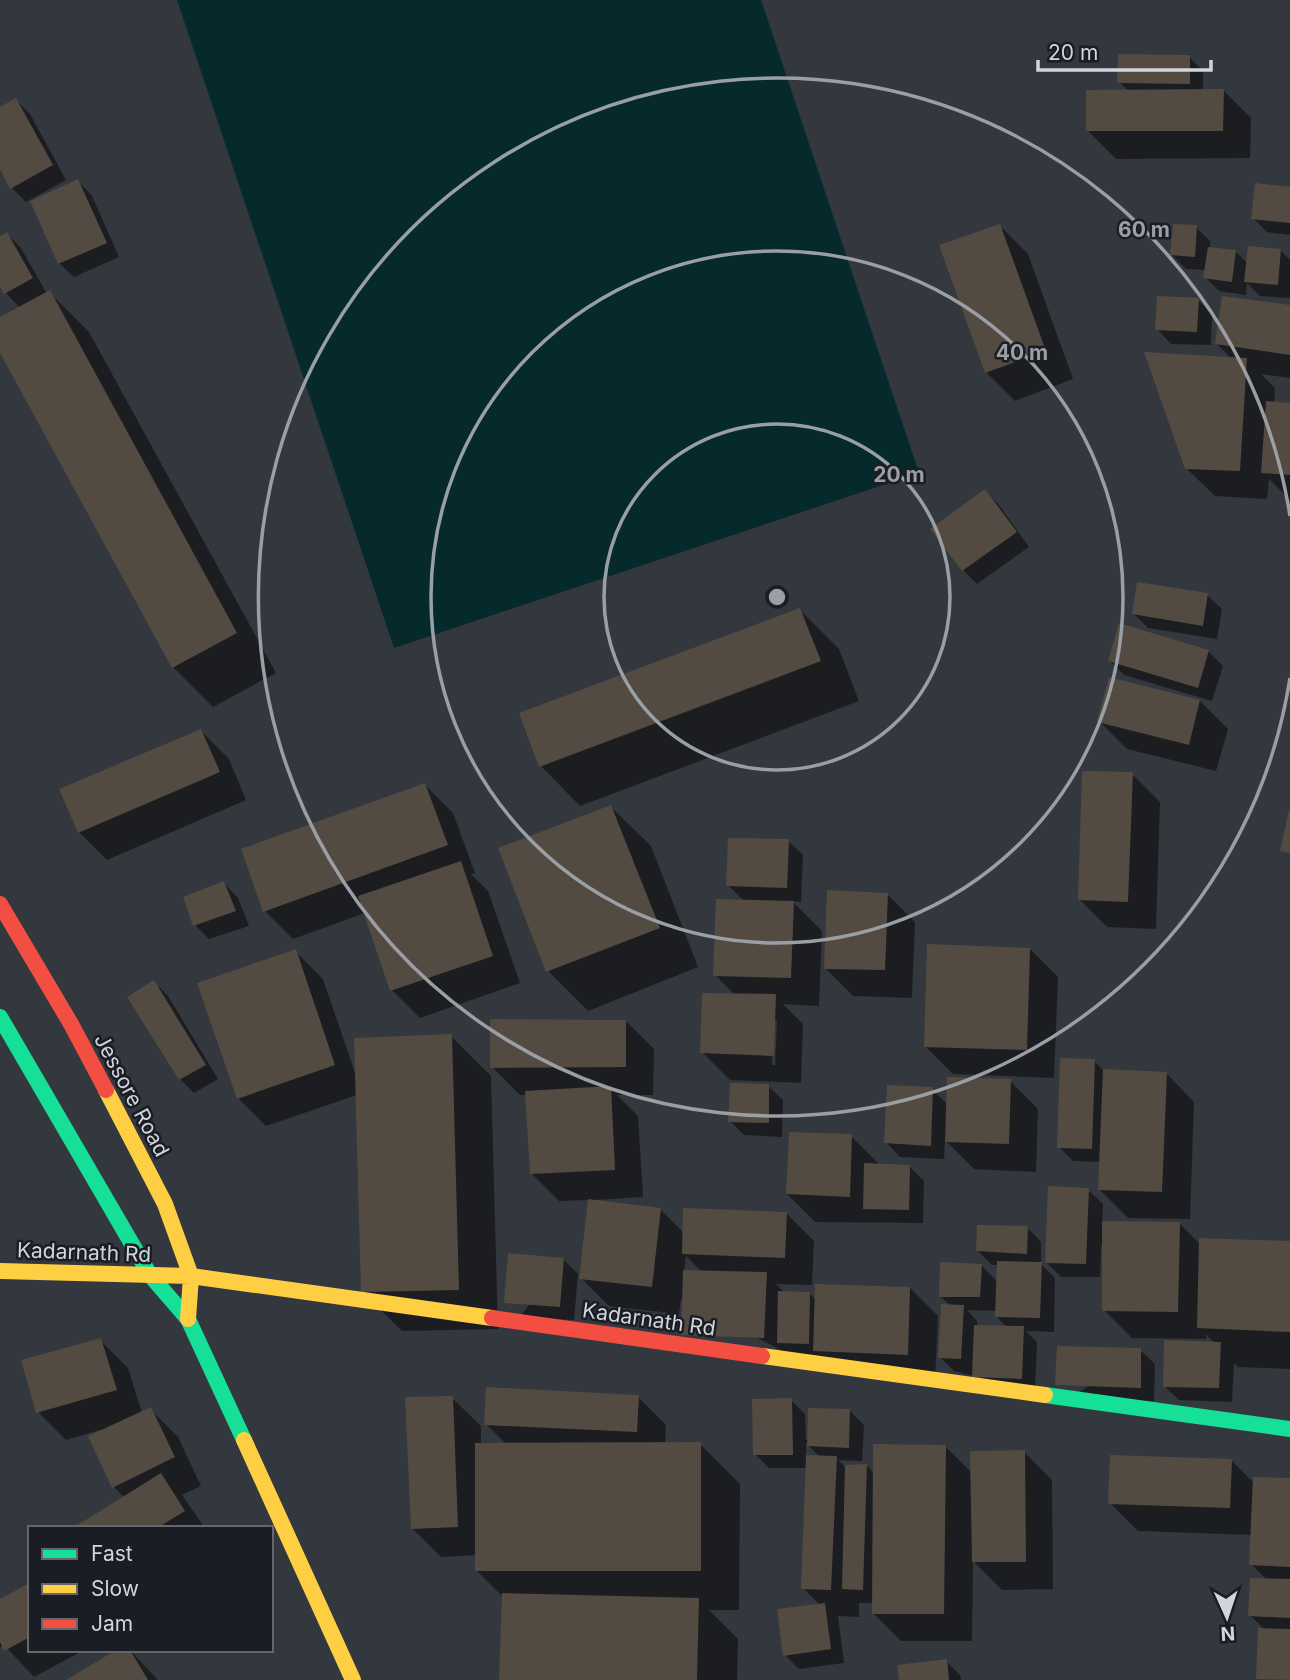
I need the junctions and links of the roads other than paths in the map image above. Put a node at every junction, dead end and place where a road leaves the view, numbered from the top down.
1 (0, 904) edge
2 (0, 1017) edge
3 (0, 1270) edge
4 (150, 1275) junction
5 (191, 1276) junction
6 (188, 1319) junction
7 (1290, 1429) edge
8 (353, 1680) edge

1 - 5 main road, Jessore Road
2 - 4 main road, Jessore Road
3 - 4 main road, Kadarnath Rd
4 - 5 main road, Kadarnath Rd
4 - 6 main road, Jessore Road
5 - 6 main road, Jessore Road
5 - 7 main road, Kadarnath Rd
6 - 8 main road, Jessore Road

